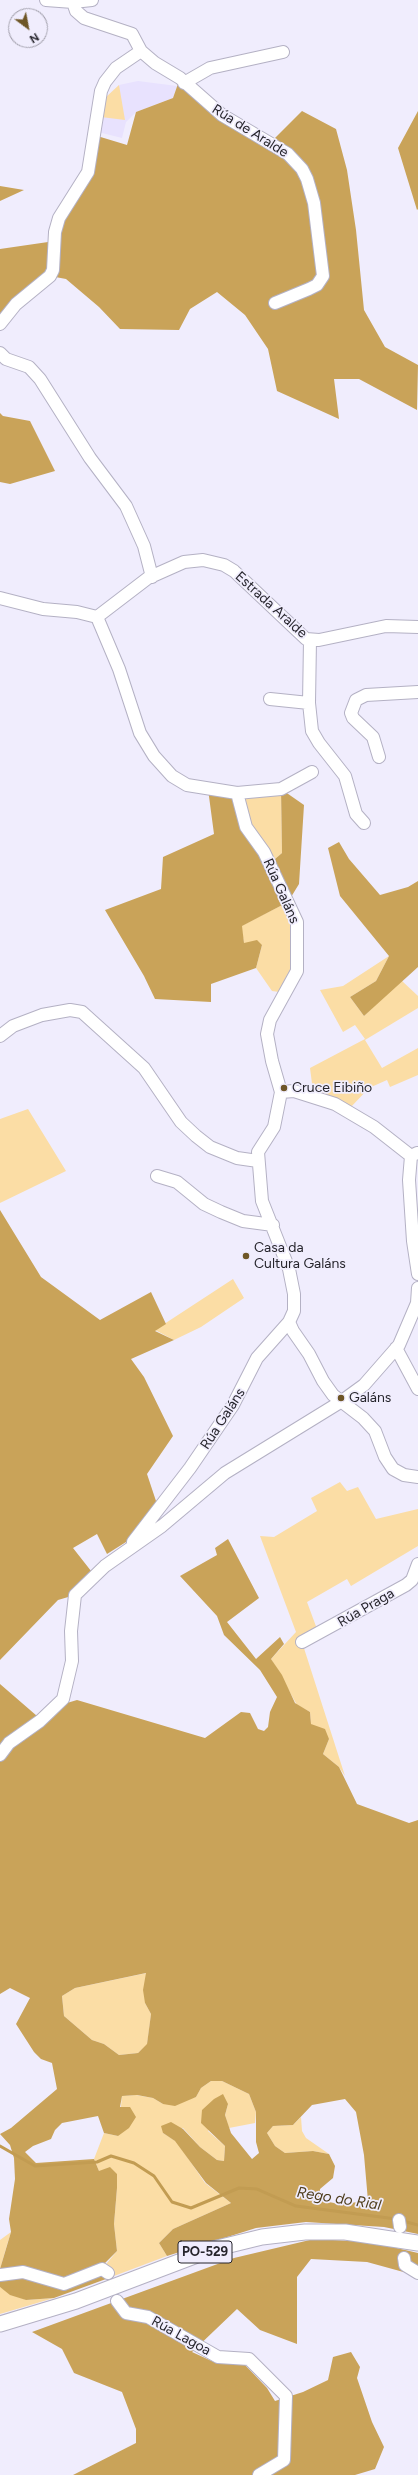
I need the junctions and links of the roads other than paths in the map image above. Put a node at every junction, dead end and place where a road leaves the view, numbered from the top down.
1 (46, 0) edge
2 (92, 0) edge
3 (73, 2) junction
4 (141, 51) junction
5 (283, 52) dead end
6 (184, 83) junction
7 (275, 303) dead end
8 (0, 324) edge
9 (0, 353) edge
10 (152, 577) junction
11 (0, 598) edge
12 (97, 617) junction
13 (418, 627) edge
14 (310, 640) junction
15 (418, 692) edge
16 (270, 698) dead end
17 (309, 703) junction
18 (379, 758) dead end
19 (312, 772) dead end
20 (237, 793) junction
21 (364, 823) dead end
22 (0, 1036) edge
23 (281, 1092) junction
24 (415, 1154) edge
25 (258, 1161) junction
26 (157, 1176) dead end
27 (273, 1225) junction
28 (418, 1274) edge
29 (418, 1288) edge
30 (289, 1322) junction
31 (396, 1348) junction
32 (418, 1389) edge
33 (342, 1401) junction
34 (418, 1477) edge
35 (154, 1515) junction
36 (162, 1526) junction
37 (131, 1549) junction
38 (418, 1564) edge
39 (302, 1642) dead end
40 (0, 1755) edge
41 (418, 2243) edge
42 (404, 2258) dead end
43 (418, 2272) edge
44 (108, 2273) dead end
45 (0, 2275) edge
46 (117, 2302) dead end
47 (0, 2324) edge
48 (259, 2475) edge

1 - 3 street
2 - 3 street
3 - 4 street, Rúa de Aralde
4 - 6 street, Rúa de Aralde
4 - 8 street
5 - 6 street
6 - 7 street, Rúa de Aralde
9 - 10 street
10 - 12 street, Estrada Aralde
10 - 14 street, Estrada Aralde
11 - 12 street
12 - 20 street
13 - 14 street, Estrada Aralde
14 - 17 street
15 - 18 street
16 - 17 street
17 - 21 street
19 - 20 street
20 - 23 street, Rúa Galáns
22 - 25 street
23 - 24 street
23 - 25 street, Rúa Galáns
24 - 28 street
25 - 27 street, Rúa Galáns
26 - 27 street
27 - 30 street, Rúa Galáns
29 - 31 street
30 - 33 street
30 - 35 street, Rúa Galáns
31 - 32 street
31 - 33 street
33 - 34 street
33 - 36 street
35 - 36 street
35 - 37 street, Rúa Galáns
36 - 37 street
37 - 40 street
38 - 39 street, Rúa Praga
41 - 47 main road, PO-529
42 - 43 street
44 - 45 street
46 - 48 street, Rúa Lagoa

